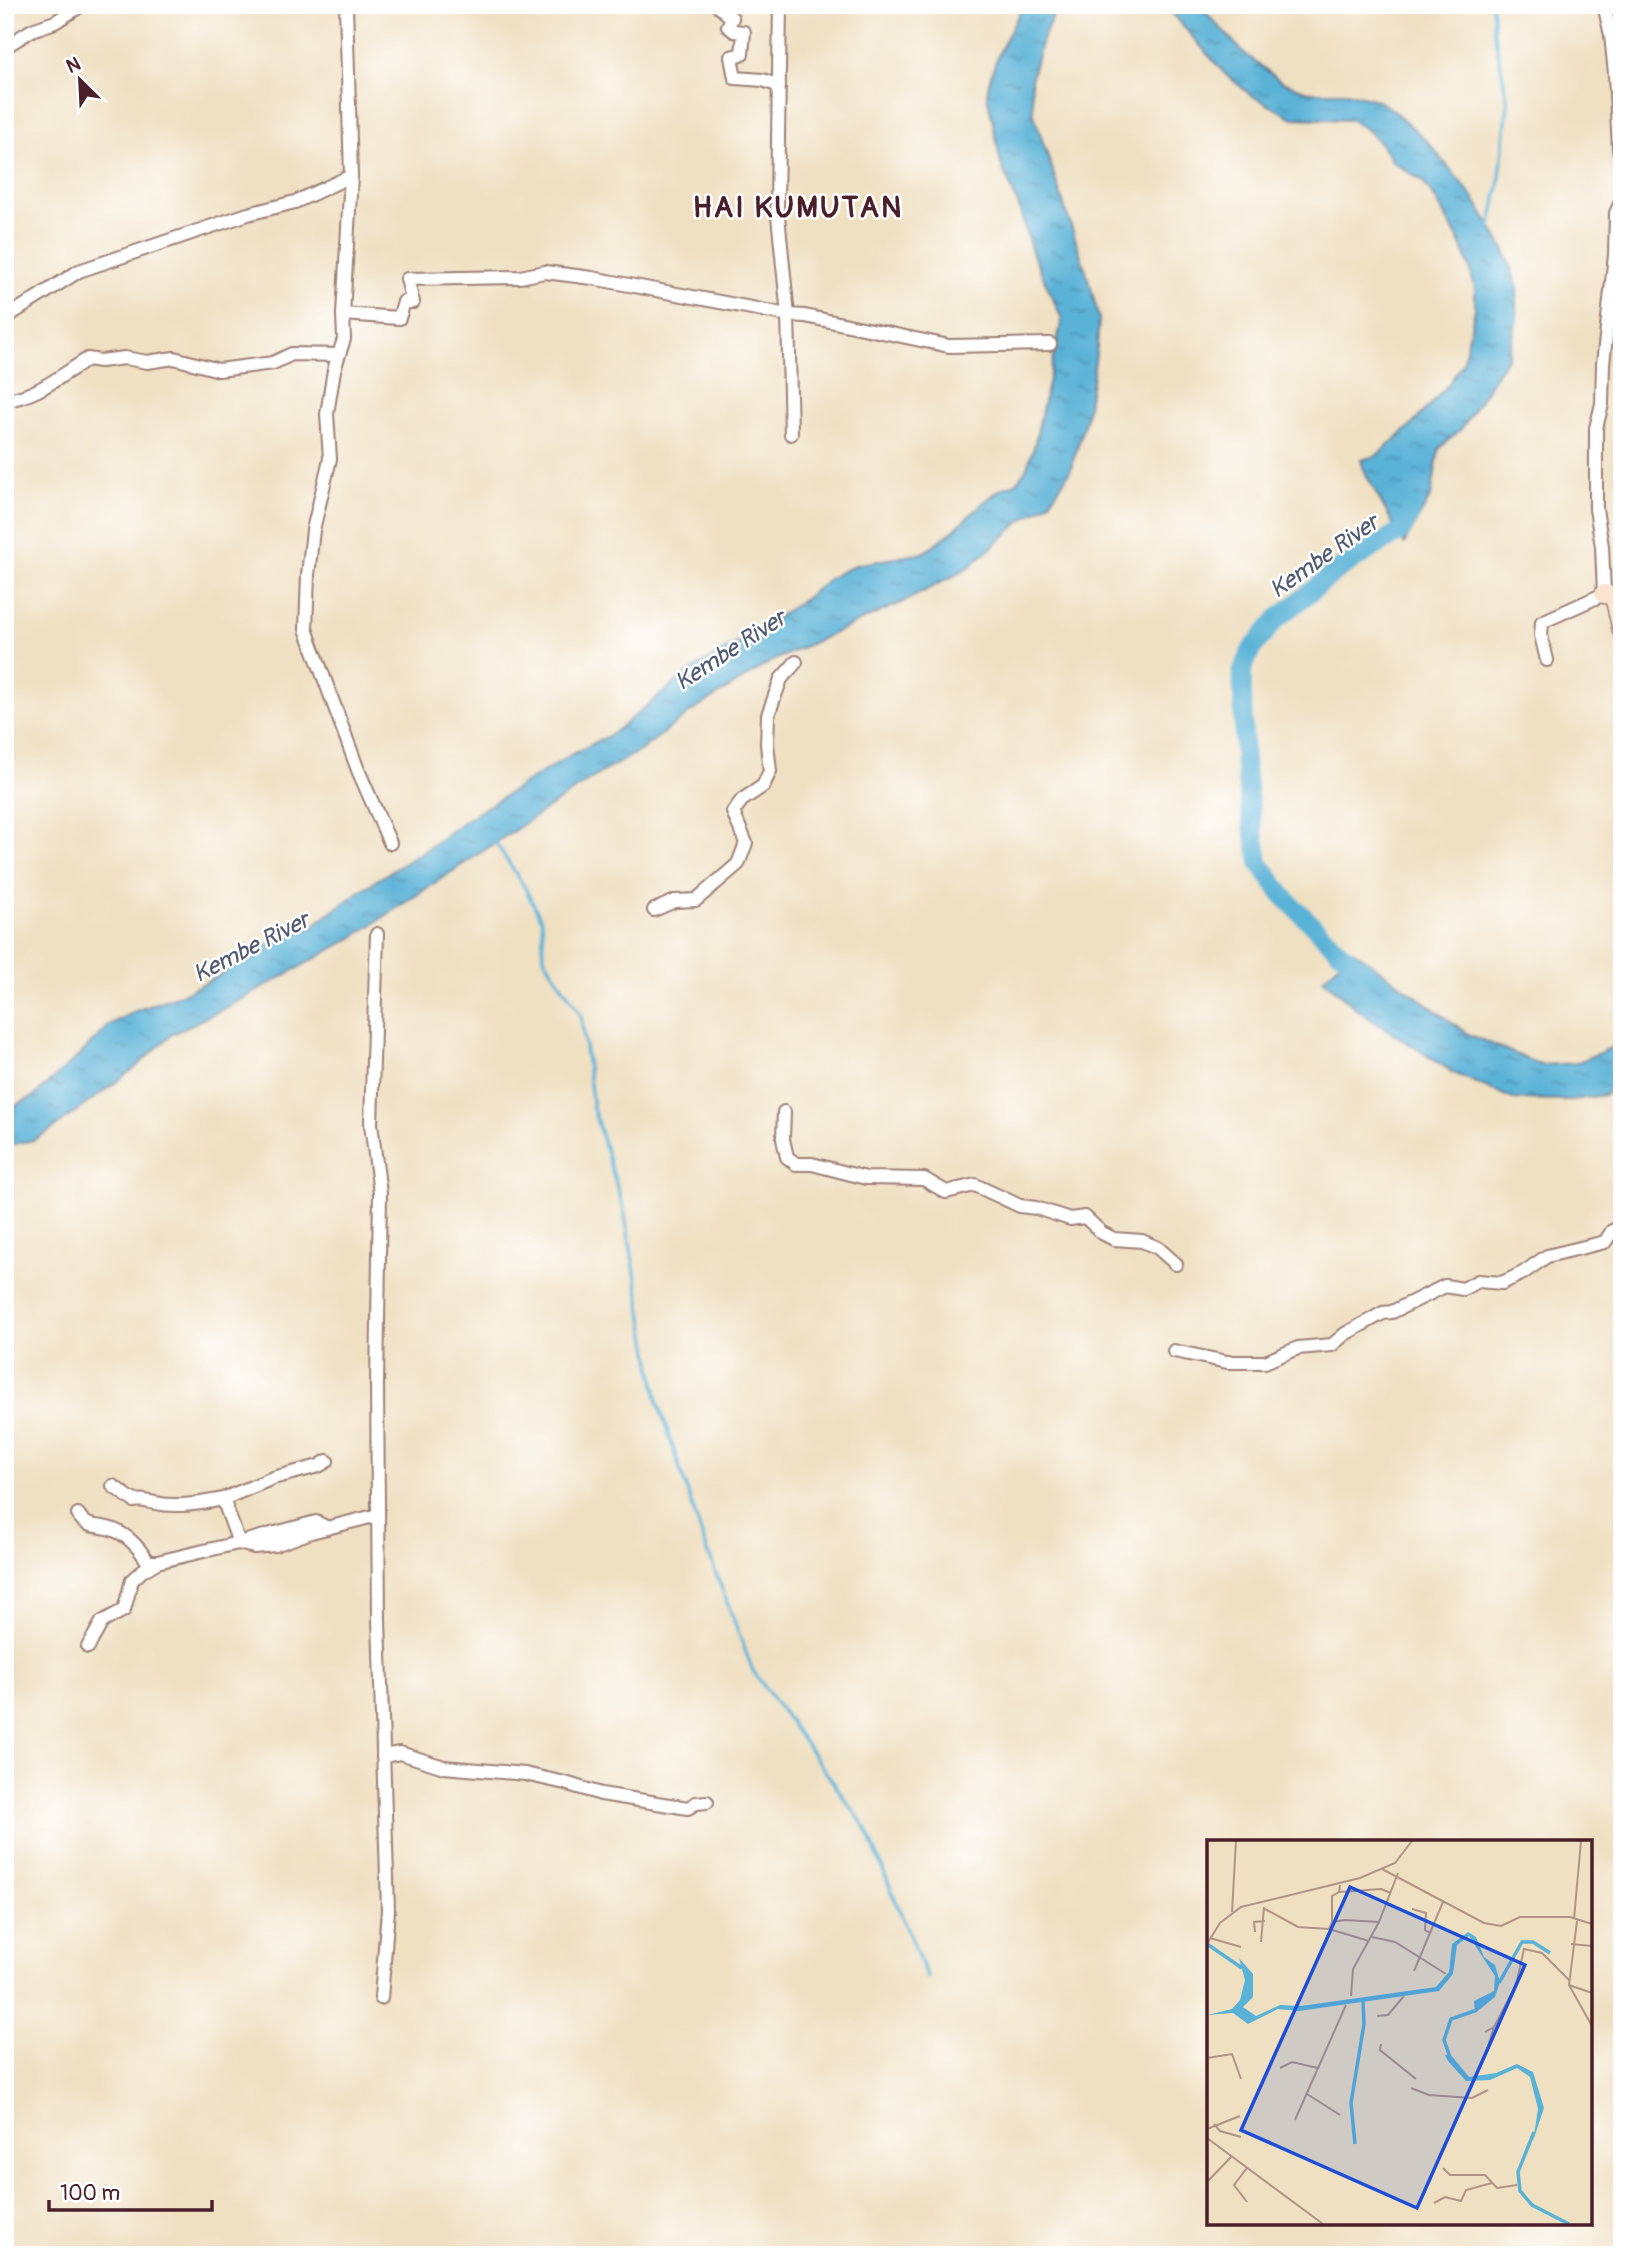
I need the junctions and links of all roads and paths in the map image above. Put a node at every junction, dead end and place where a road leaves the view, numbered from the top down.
1 (346, 5) edge
2 (717, 5) edge
3 (780, 5) edge
4 (1604, 5) edge
5 (78, 6) edge
6 (5, 47) edge
7 (779, 86) junction
8 (1622, 163) edge
9 (351, 176) junction
10 (1622, 200) edge
11 (343, 314) junction
12 (788, 315) junction
13 (5, 318) edge
14 (1050, 344) dead end
15 (338, 355) junction
16 (5, 400) edge
17 (790, 435) dead end
18 (1604, 594) junction
19 (1622, 631) edge
20 (1548, 660) dead end
21 (796, 662) dead end
22 (390, 842) dead end
23 (654, 910) dead end
24 (377, 934) dead end
25 (784, 1112) dead end
26 (1622, 1227) edge
27 (1176, 1264) dead end
28 (1174, 1350) dead end
29 (327, 1461) dead end
30 (113, 1486) dead end
31 (223, 1499) junction
32 (78, 1514) dead end
33 (378, 1515) junction
34 (239, 1543) junction
35 (157, 1562) junction
36 (88, 1647) dead end
37 (383, 1756) junction
38 (707, 1802) dead end
39 (381, 1998) dead end

1 - 9 street
2 - 7 street
3 - 7 street
4 - 8 street
5 - 6 street
7 - 12 street
9 - 11 street
9 - 13 street
10 - 18 street
11 - 12 street
11 - 15 street
12 - 14 street
12 - 17 street
15 - 16 street
15 - 22 street
18 - 19 street
18 - 20 street
21 - 23 street
24 - 33 street
25 - 27 street
26 - 28 street
29 - 31 street
30 - 31 street
31 - 34 street
32 - 35 street
33 - 34 street
33 - 37 street
34 - 35 street
35 - 36 street
37 - 38 street
37 - 39 street

